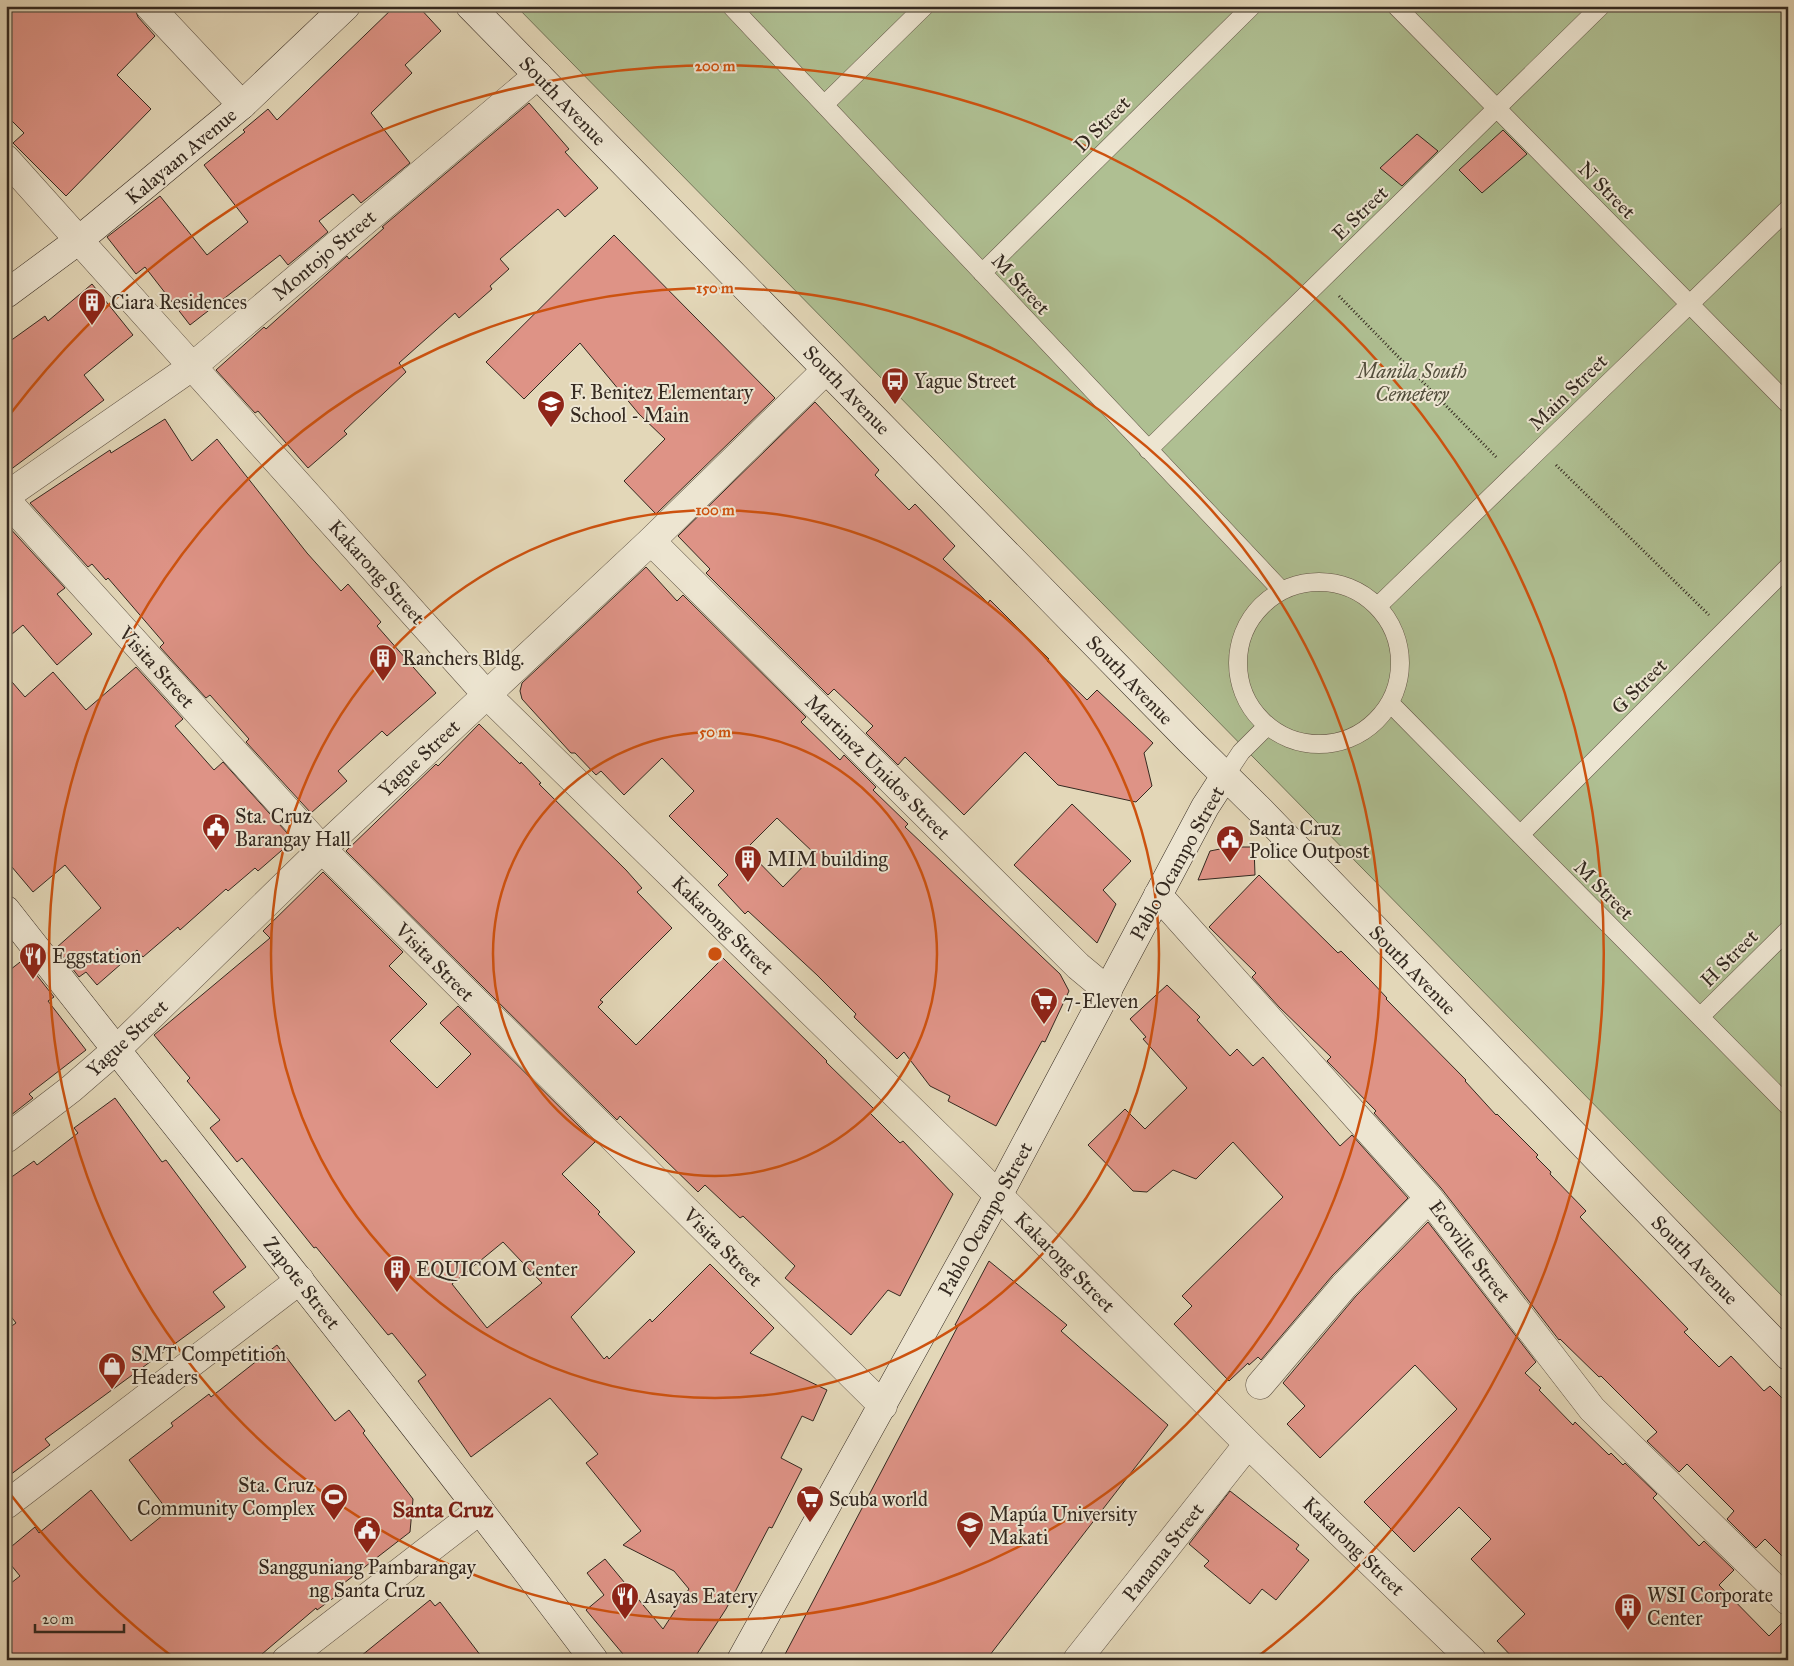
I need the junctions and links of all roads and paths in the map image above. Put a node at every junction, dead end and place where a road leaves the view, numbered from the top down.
1 (149, 6) edge
2 (346, 6) edge
3 (470, 6) edge
4 (731, 6) edge
5 (925, 6) edge
6 (1252, 6) edge
7 (1396, 6) edge
8 (1601, 6) edge
9 (538, 74) junction
10 (242, 105) junction
11 (824, 105) junction
12 (1497, 108) junction
13 (6, 159) edge
14 (1788, 209) edge
15 (79, 240) junction
16 (982, 272) junction
17 (1323, 279) junction
18 (6, 294) edge
19 (1689, 304) junction
20 (193, 366) junction
21 (826, 370) junction
22 (1788, 404) edge
23 (1539, 449) junction
24 (1148, 450) junction
25 (1514, 474) junction
26 (6, 498) edge
27 (650, 541) junction
28 (1788, 567) edge
29 (1281, 590) junction
30 (1378, 606) junction
31 (1724, 630) junction
32 (487, 695) junction
33 (1390, 703) junction
34 (1266, 727) junction
35 (1225, 776) junction
36 (1520, 835) junction
37 (322, 849) junction
38 (1158, 894) junction
39 (6, 910) edge
40 (1788, 930) edge
41 (1108, 991) junction
42 (1700, 1017) junction
43 (116, 1050) junction
44 (1788, 1106) edge
45 (6, 1139) edge
46 (998, 1196) junction
47 (1429, 1198) junction
48 (300, 1280) junction
49 (1788, 1356) edge
50 (1260, 1385) dead end
51 (883, 1406) junction
52 (1248, 1444) junction
53 (6, 1505) edge
54 (480, 1510) junction
55 (1788, 1601) edge
56 (1471, 1659) edge
57 (286, 1660) edge
58 (594, 1660) edge
59 (741, 1660) edge
60 (1077, 1660) edge

1 - 10 street
2 - 10 street, Kalayaan Avenue
3 - 9 street, South Avenue
4 - 11 lane, M Street
5 - 11 lane
6 - 16 lane, D Street
7 - 12 lane, N Street
8 - 12 lane, E Street
9 - 20 street, Montojo Street
9 - 21 street, South Avenue
10 - 15 street, Kalayaan Avenue
11 - 16 lane, M Street
12 - 17 lane, E Street
12 - 19 lane, N Street
13 - 15 street, Kakarong Street
14 - 19 lane, Main Street
15 - 18 street, Kalayaan Avenue
15 - 20 street, Kakarong Street
16 - 24 lane, M Street
17 - 24 lane, E Street
17 - 25 path
19 - 22 lane, N Street
19 - 23 lane, Main Street
20 - 26 street, Montojo Street
20 - 32 street, Kakarong Street
21 - 27 street, Yague Street
21 - 35 street, South Avenue
23 - 25 lane, Main Street
23 - 31 path
24 - 29 lane, M Street
25 - 30 lane, Main Street
26 - 37 street, Visita Street
27 - 32 street, Yague Street
27 - 41 street, Martinez Unidos Street
28 - 31 lane, G Street
29 - 30 lane
29 - 34 lane
30 - 33 lane
31 - 36 lane, G Street
32 - 37 street, Yague Street
32 - 46 street, Kakarong Street
33 - 34 lane
33 - 36 lane, M Street
34 - 35 lane
35 - 38 street, Pablo Ocampo Street
35 - 49 street, South Avenue
36 - 42 lane, M Street
37 - 43 street, Yague Street
37 - 51 street, Visita Street
38 - 41 street, Pablo Ocampo Street
38 - 47 street, Ecoville Street
39 - 43 street, Zapote Street
40 - 42 lane, H Street
41 - 46 street, Pablo Ocampo Street
42 - 44 lane, M Street
43 - 45 street, Yague Street
43 - 48 street, Zapote Street
46 - 51 street, Pablo Ocampo Street
46 - 52 street, Kakarong Street
47 - 50 street
47 - 55 street, Ecoville Street
48 - 53 street
48 - 54 street, Zapote Street
51 - 59 street, Pablo Ocampo Street
52 - 56 street, Kakarong Street
52 - 60 street, Panama Street
54 - 57 street
54 - 58 street, Zapote Street

